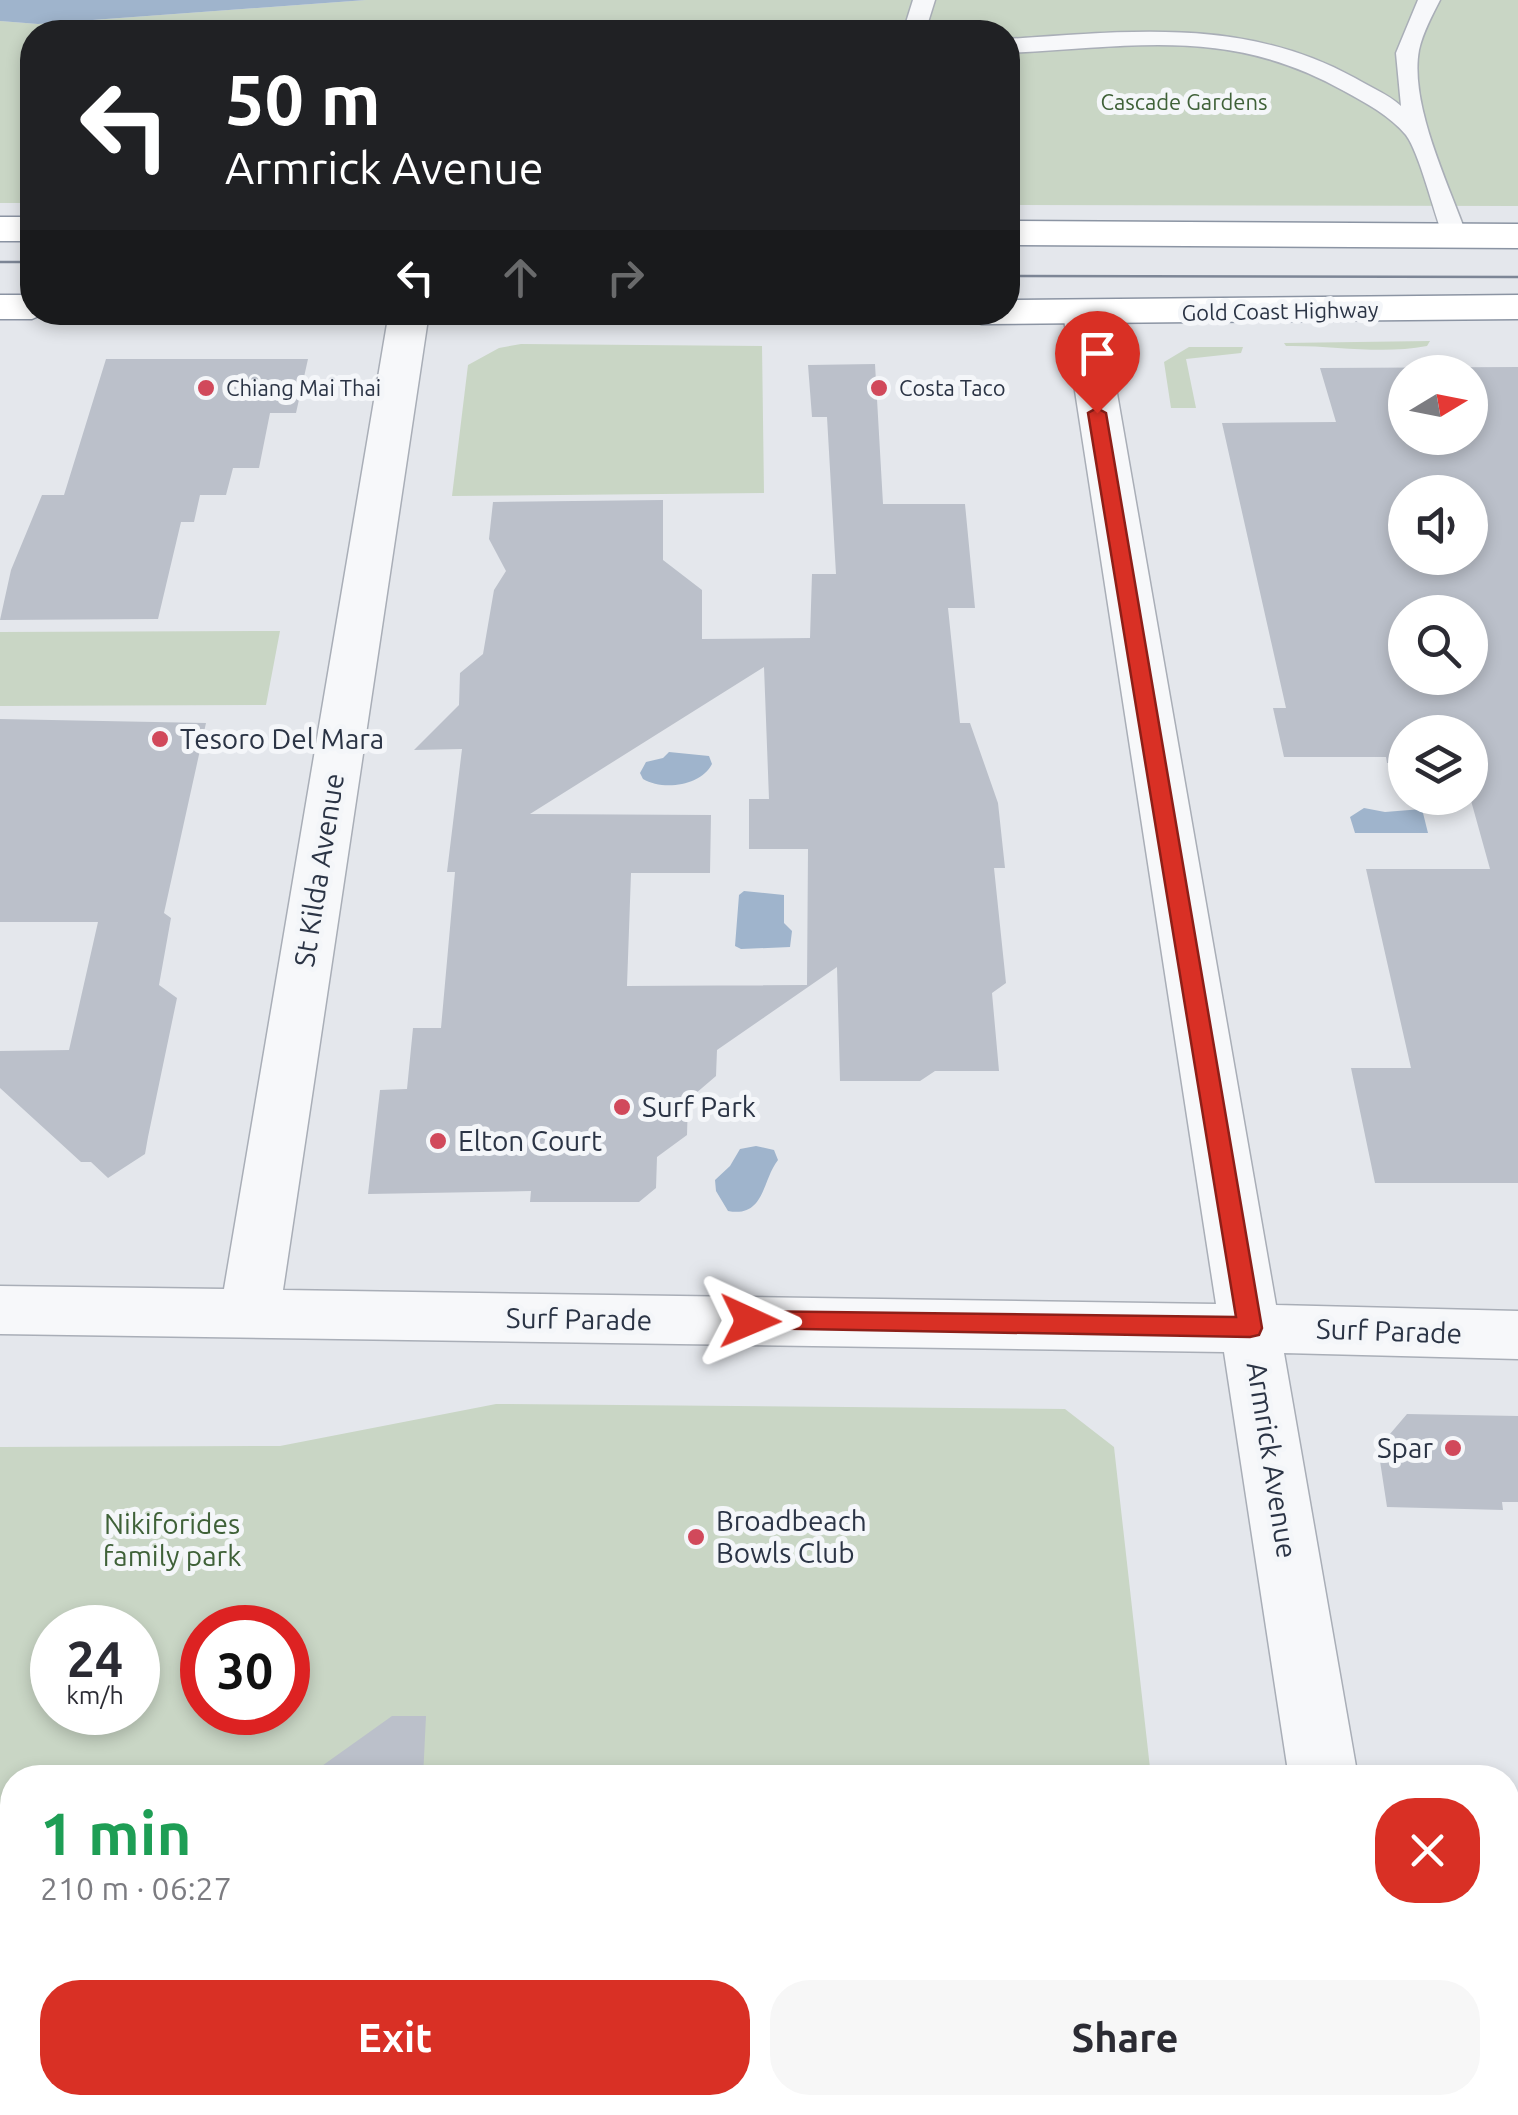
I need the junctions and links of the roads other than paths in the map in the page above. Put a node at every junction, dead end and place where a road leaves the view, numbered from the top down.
1 (1428, 0) edge
2 (1020, 45) edge
3 (1383, 64) junction
4 (1316, 66) junction
5 (1419, 136) junction
6 (1020, 233) edge
7 (1455, 236) junction
8 (1518, 236) edge
9 (1518, 307) edge
10 (1020, 312) edge
11 (1082, 313) junction
12 (407, 325) edge
13 (0, 1310) edge
14 (250, 1310) junction
15 (1250, 1328) junction
16 (1518, 1335) edge
17 (1322, 1765) edge

1 - 3 lane
2 - 4 lane
3 - 4 lane
3 - 5 lane
4 - 5 lane
5 - 7 lane
6 - 7 highway
7 - 8 highway
9 - 11 highway, Gold Coast Highway
10 - 11 highway, Gold Coast Highway
11 - 15 street, Armrick Avenue
12 - 14 street, St Kilda Avenue
13 - 14 street, Surf Parade
14 - 15 street, Surf Parade
15 - 16 street, Surf Parade
15 - 17 street, Armrick Avenue

